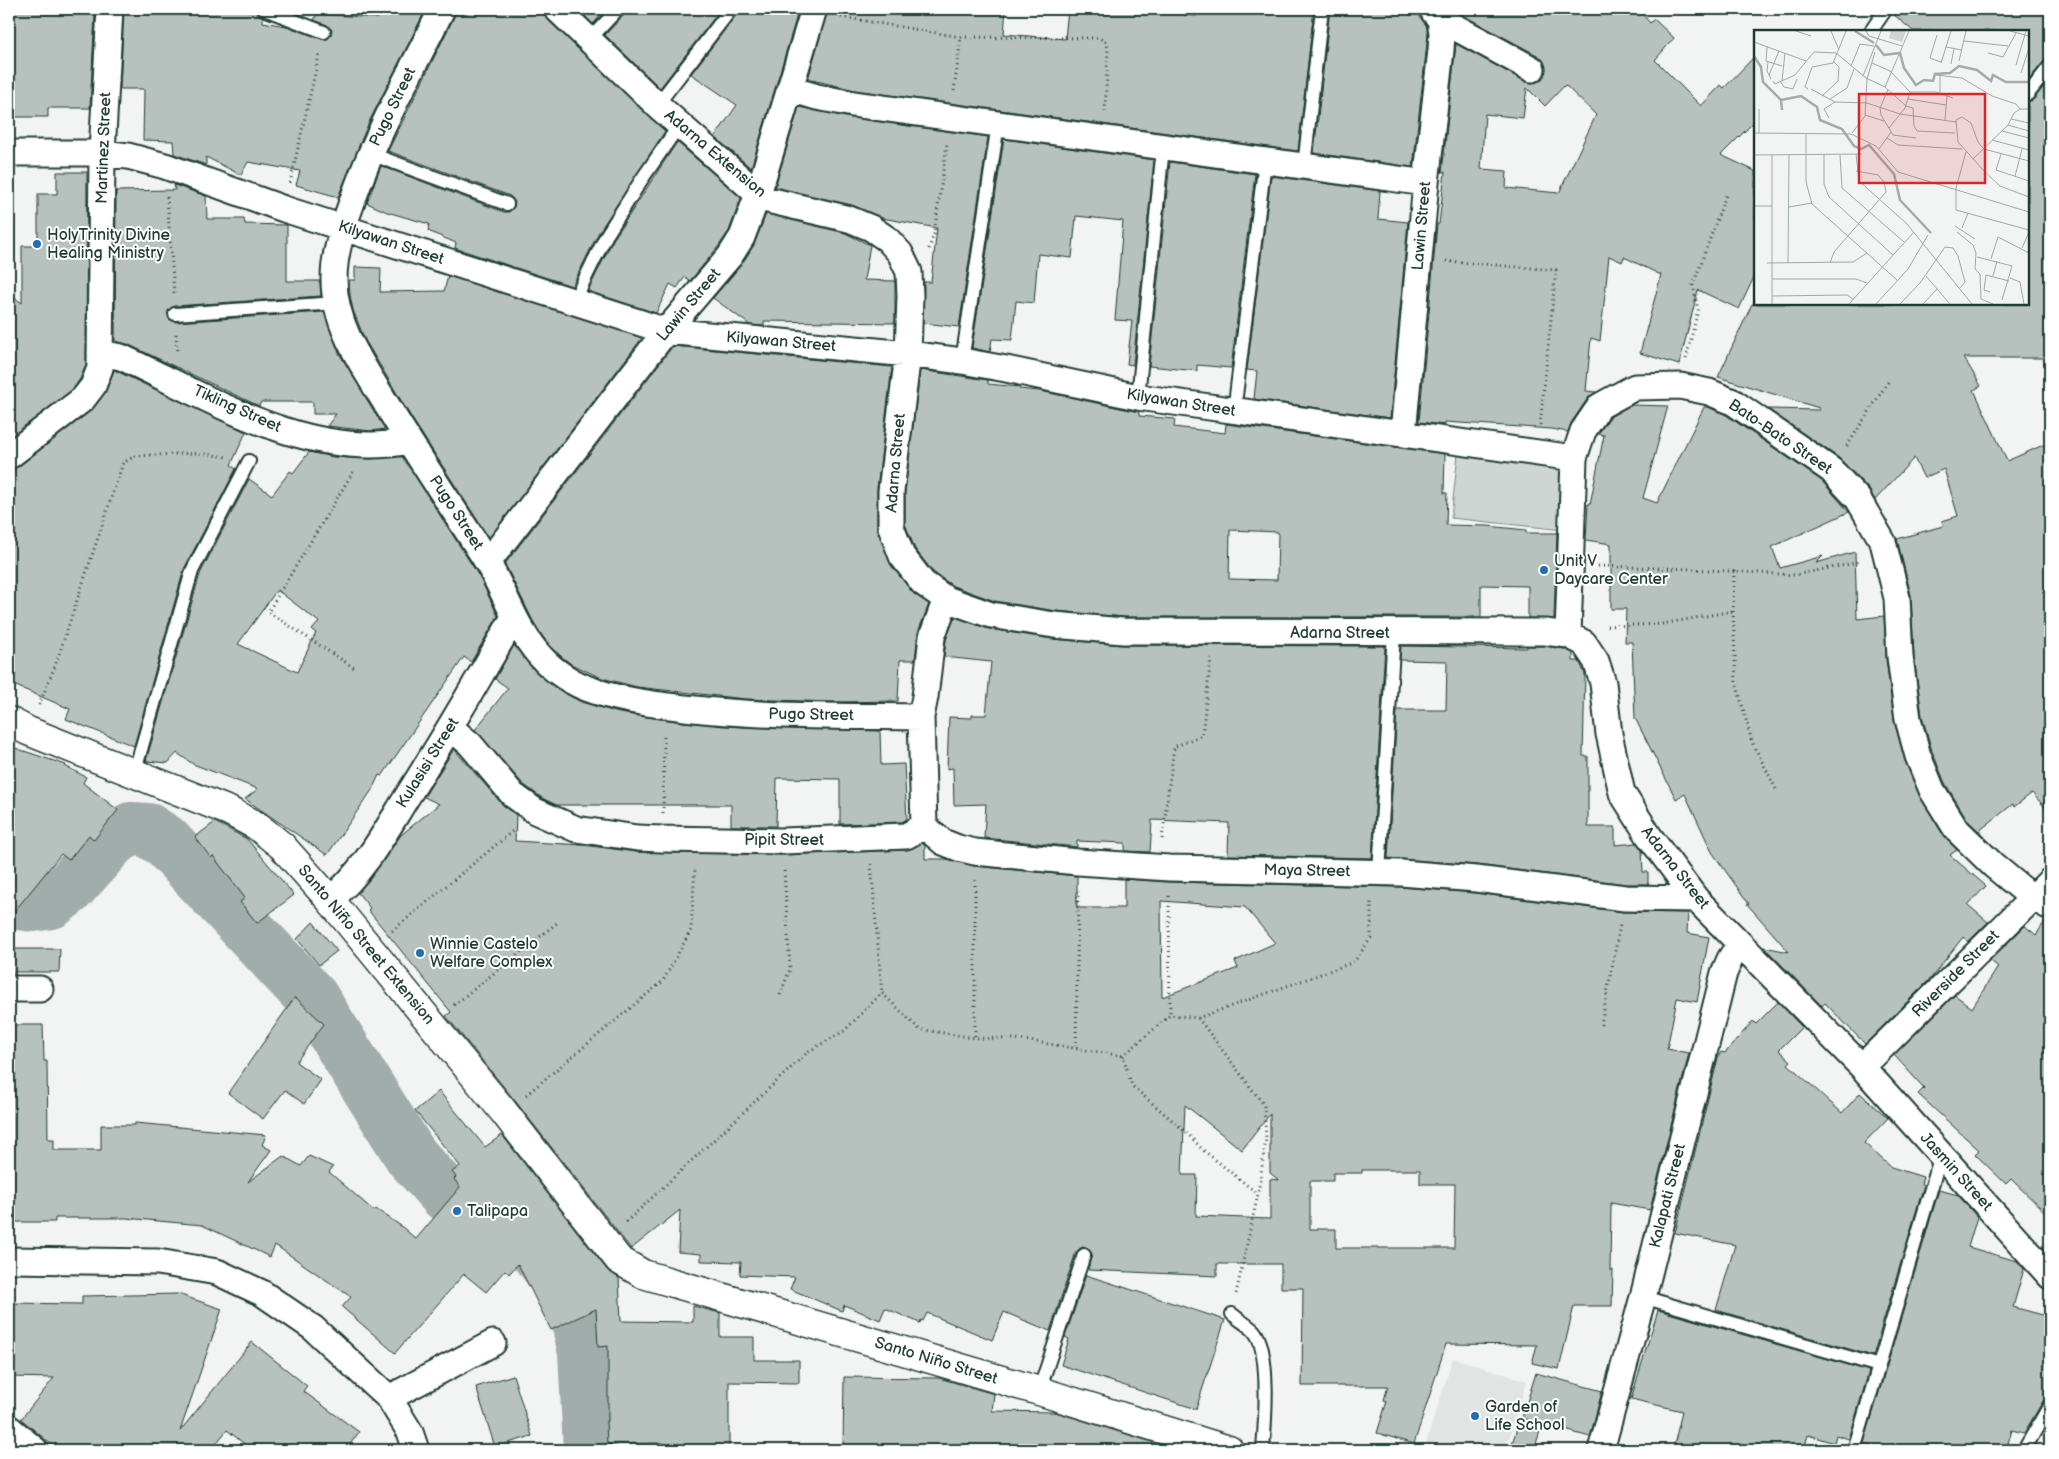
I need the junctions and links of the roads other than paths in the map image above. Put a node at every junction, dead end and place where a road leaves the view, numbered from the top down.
1 (110, 9) edge
2 (264, 9) edge
3 (442, 9) edge
4 (557, 9) edge
5 (618, 9) edge
6 (730, 9) edge
7 (1322, 9) edge
8 (1886, 9) edge
9 (814, 10) edge
10 (1436, 14) edge
11 (1872, 30) edge
12 (324, 32) road end
13 (590, 40) junction
14 (2050, 66) edge
15 (1532, 69) dead end
16 (790, 89) junction
17 (2029, 93) edge
18 (657, 105) junction
19 (680, 124) junction
20 (998, 124) junction
21 (1163, 147) junction
22 (9, 153) edge
23 (102, 153) junction
24 (371, 154) junction
25 (1265, 161) junction
26 (1304, 166) junction
27 (1426, 182) junction
28 (758, 194) junction
29 (507, 204) dead end
30 (343, 228) junction
31 (904, 262) joint
32 (574, 301) junction
33 (337, 303) junction
34 (175, 314) road end
35 (666, 332) junction
36 (100, 353) junction
37 (908, 354) junction
38 (962, 361) junction
39 (1138, 398) junction
40 (1234, 412) junction
41 (1403, 434) junction
42 (409, 441) junction
43 (9, 456) edge
44 (1574, 458) junction
45 (249, 460) road end
46 (488, 562) junction
47 (946, 599) junction
48 (514, 617) junction
49 (1394, 633) junction
50 (1568, 635) junction
51 (921, 717) junction
52 (18, 726) edge
53 (451, 728) junction
54 (134, 774) junction
55 (924, 826) junction
56 (1379, 872) junction
57 (2050, 881) edge
58 (1696, 899) junction
59 (330, 900) junction
60 (2042, 903) edge
61 (1740, 944) junction
62 (9, 989) edge
63 (40, 989) dead end
64 (1862, 1067) junction
65 (1942, 1156) junction
66 (1084, 1255) dead end
67 (9, 1260) edge
68 (643, 1274) joint
69 (2050, 1276) edge
70 (1643, 1297) junction
71 (1232, 1314) road end
72 (493, 1343) dead end
73 (1879, 1366) junction
74 (1039, 1391) junction
75 (389, 1398) junction
76 (2050, 1405) edge
77 (9, 1428) edge
78 (36, 1450) edge
79 (416, 1450) edge
80 (1229, 1450) edge
81 (1263, 1450) edge
82 (1601, 1450) edge
83 (1854, 1450) edge
84 (2024, 1450) edge

1 - 23 street, Martinez Street
2 - 12 lane
3 - 24 street, Pugo Street
4 - 13 street, Adarna Extension
5 - 13 lane
6 - 18 lane
7 - 26 lane
8 - 11 lane
9 - 16 street, Lawin Street
10 - 15 street, Lawin Street
10 - 27 street, Lawin Street
13 - 18 street, Adarna Extension
14 - 17 lane
16 - 20 street
16 - 28 street, Lawin Street
18 - 19 street, Adarna Extension
19 - 28 street, Adarna Extension
19 - 32 lane
20 - 21 street
20 - 38 lane
21 - 25 street
21 - 39 lane
22 - 23 street, Kilyawan Street
23 - 30 street, Kilyawan Street
23 - 36 street, Martinez Street
24 - 29 lane
24 - 30 street, Pugo Street
25 - 26 street
25 - 40 lane
26 - 27 street
27 - 41 street, Lawin Street
28 - 31 street, Adarna Extension
28 - 35 street, Lawin Street
30 - 32 street, Kilyawan Street
30 - 33 street, Pugo Street
31 - 37 street, Adarna Street
32 - 35 street, Kilyawan Street
33 - 34 lane
33 - 42 street, Pugo Street
35 - 37 street, Kilyawan Street
35 - 46 street, Lawin Street
36 - 42 street, Tikling Street
36 - 43 street, Martinez Street
37 - 38 street, Kilyawan Street
37 - 47 street, Adarna Street
38 - 39 street, Kilyawan Street
39 - 40 street, Kilyawan Street
40 - 41 street, Kilyawan Street
41 - 44 street, Kilyawan Street
42 - 46 street, Pugo Street
44 - 50 street, Bato-Bato Street
44 - 60 street, Bato-Bato Street
45 - 54 lane
46 - 48 street, Pugo Street
47 - 49 street, Adarna Street
47 - 51 street
48 - 51 street, Pugo Street
48 - 53 street, Kulasisi Street
49 - 50 street, Adarna Street
49 - 56 lane
50 - 58 street, Adarna Street
51 - 55 street
52 - 54 main road, Santo Niño Street Extension
53 - 55 street, Pipit Street
53 - 59 street, Kulasisi Street
54 - 59 main road, Santo Niño Street Extension
55 - 56 street, Maya Street
56 - 58 street, Maya Street
57 - 60 street, Riverside Street
58 - 61 street, Adarna Street
59 - 68 main road, Santo Niño Street Extension
60 - 64 street, Riverside Street
61 - 64 street, Adarna Street
61 - 70 street, Kalapati Street
62 - 63 street
64 - 65 street, Jasmin Street
65 - 69 street, Jasmin Street
65 - 73 lane
66 - 74 lane
67 - 75 street
68 - 74 main road, Santo Niño Street
70 - 73 lane
70 - 82 street, Kalapati Street
71 - 81 lane
72 - 75 street
73 - 83 lane
74 - 80 main road, Santo Niño Street
75 - 79 street
76 - 84 lane
77 - 78 street

